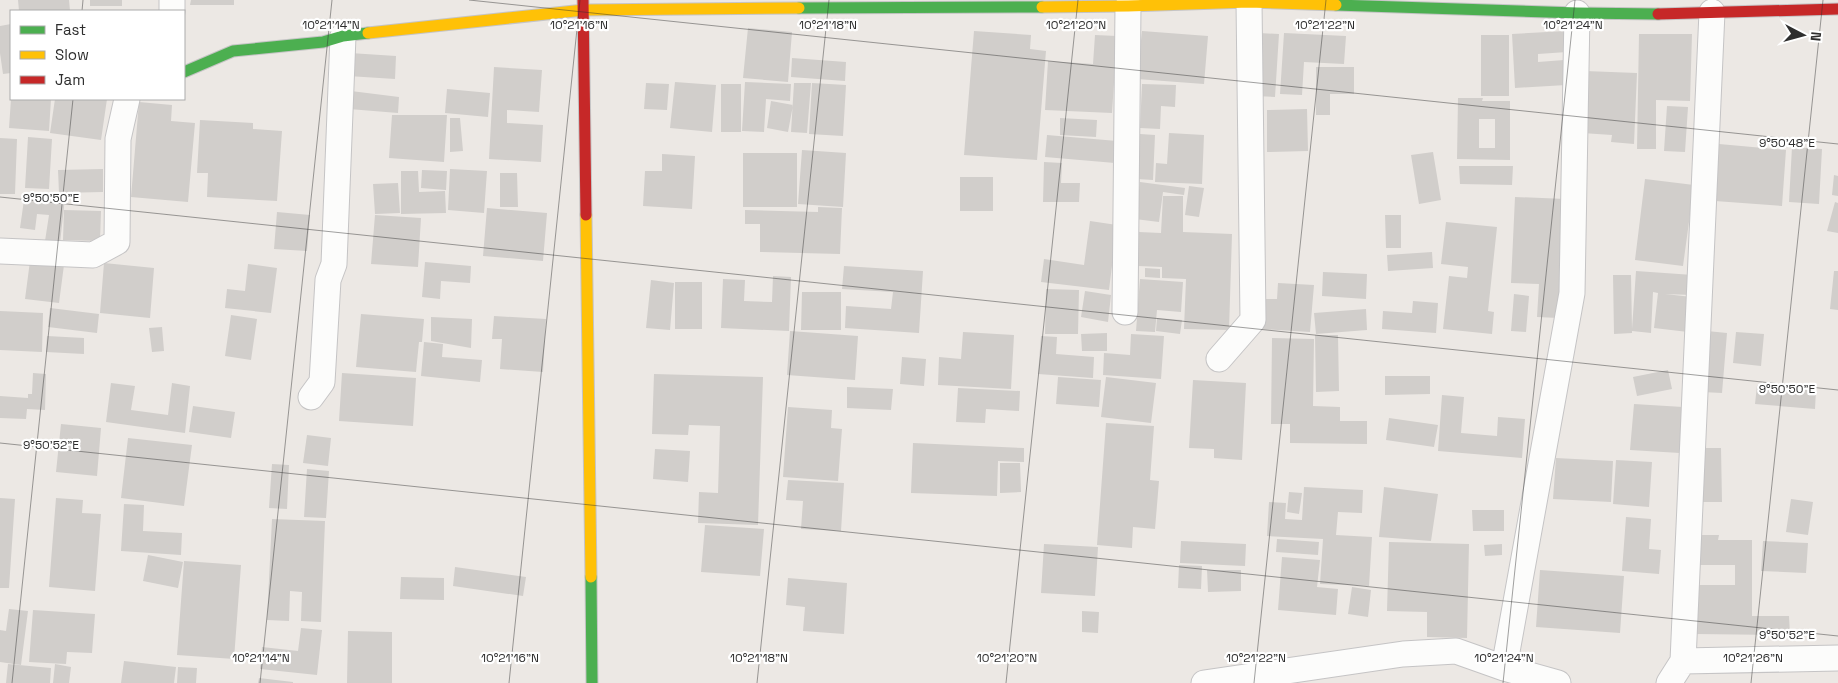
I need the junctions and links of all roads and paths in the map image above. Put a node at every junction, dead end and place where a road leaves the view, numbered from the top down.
1 (1250, 1) edge
2 (584, 5) edge
3 (1128, 6) junction
4 (1669, 7) edge
5 (1838, 9) edge
6 (1712, 12) junction
7 (1577, 13) junction
8 (343, 36) junction
9 (185, 72) edge
10 (127, 100) edge
11 (0, 251) edge
12 (1126, 312) dead end
13 (1219, 359) dead end
14 (311, 397) dead end
15 (1838, 658) edge
16 (1683, 662) junction
17 (1504, 668) junction
18 (1350, 673) edge
19 (592, 683) edge
20 (1204, 683) edge
21 (1558, 683) edge
22 (1669, 683) edge

1 - 3 street
1 - 7 street
1 - 13 street
2 - 3 street
2 - 8 street
2 - 19 street
3 - 12 street
4 - 6 street
4 - 7 street
5 - 6 street
6 - 16 street
7 - 17 street
8 - 9 street
8 - 14 street
10 - 11 street
15 - 16 street
16 - 22 street
17 - 18 street
17 - 21 street
18 - 20 street

